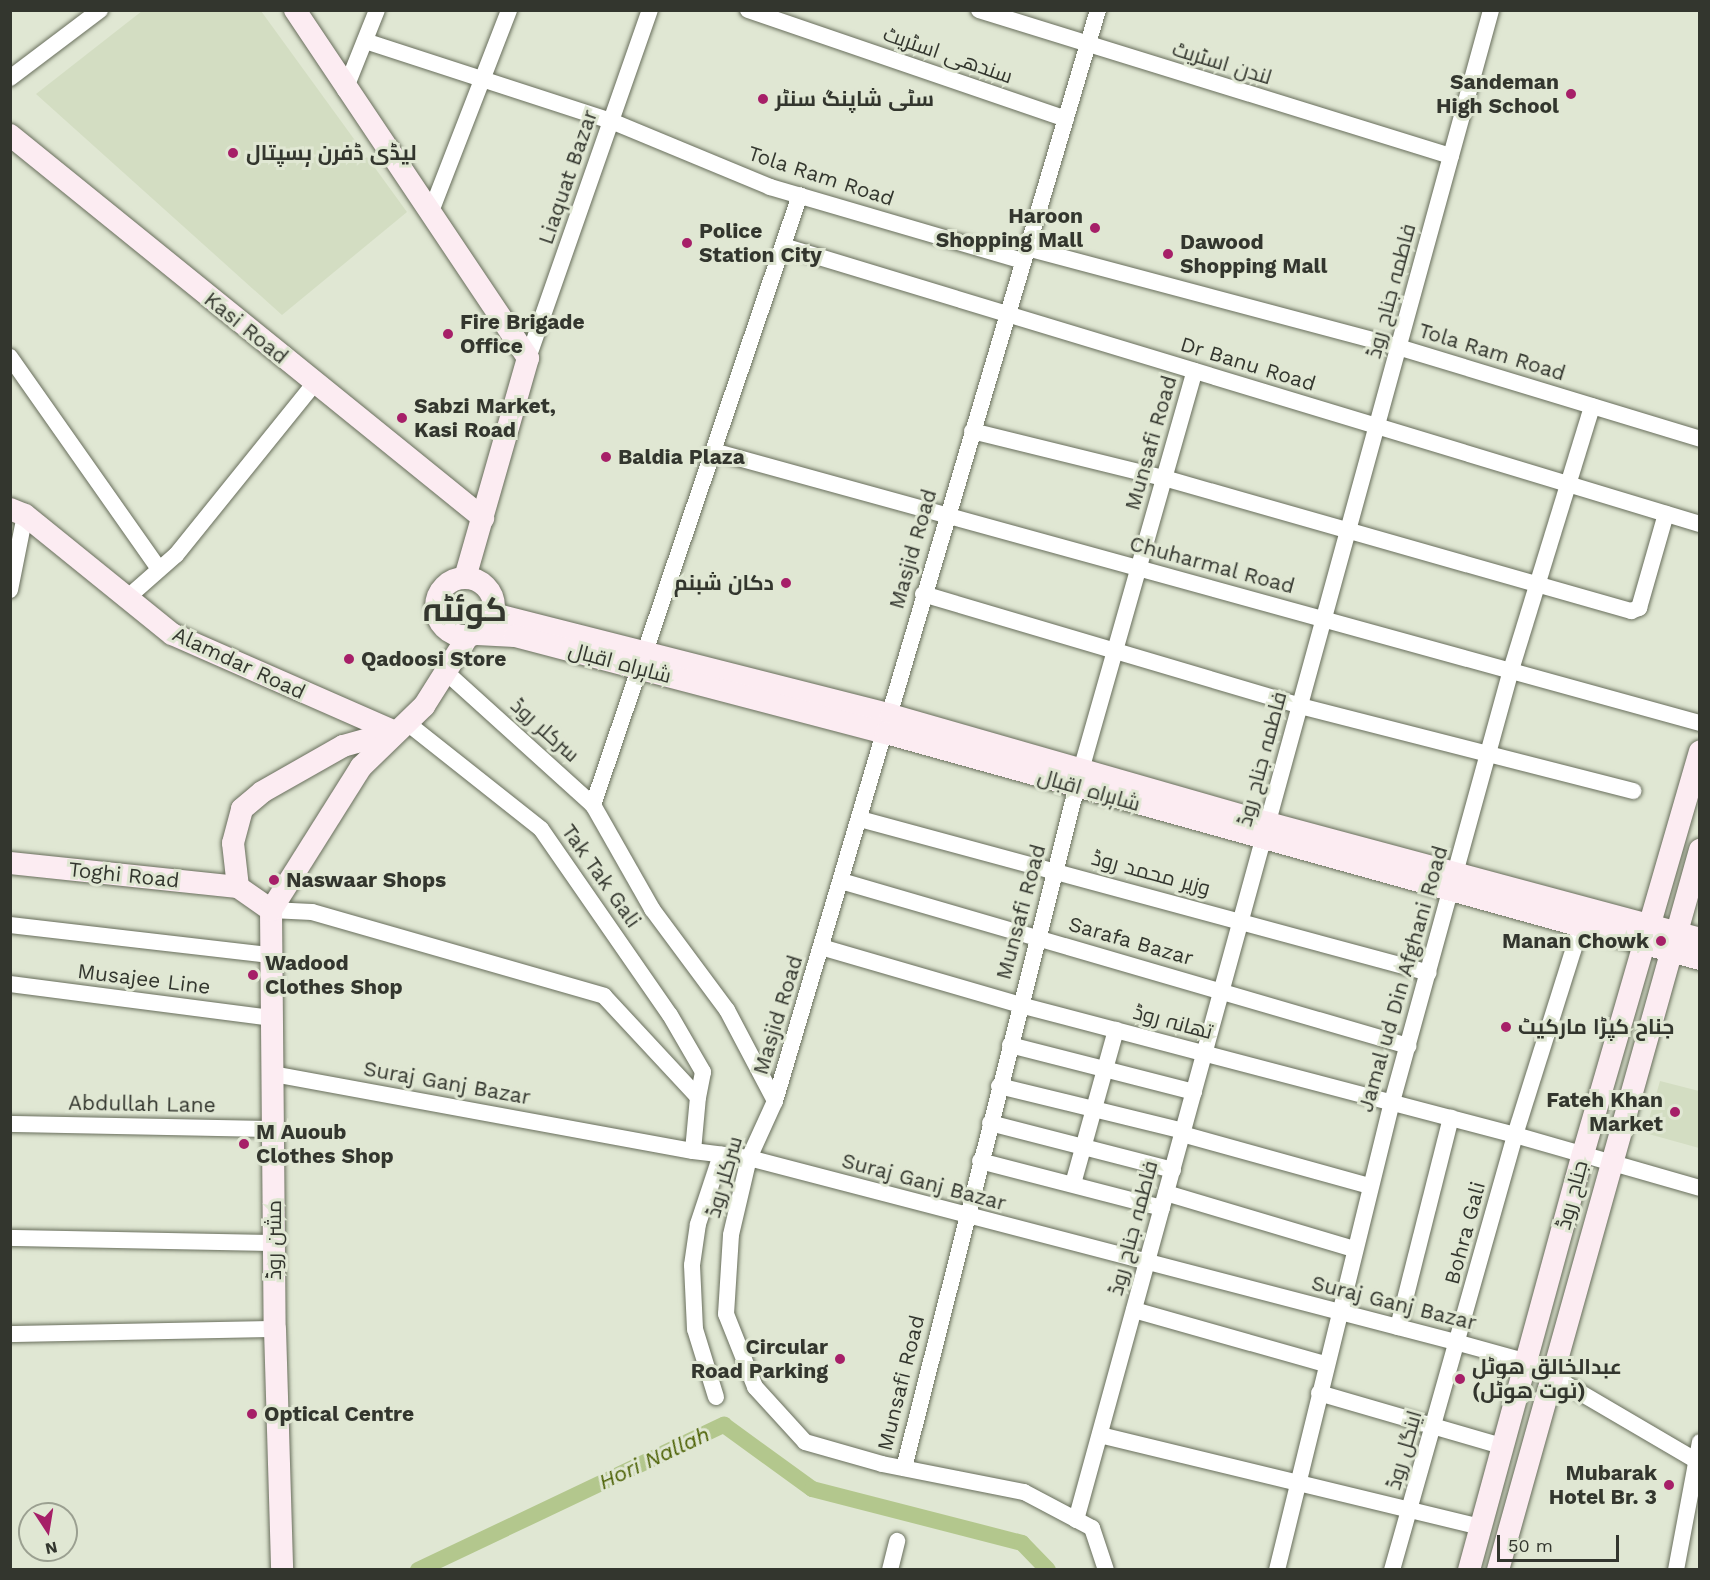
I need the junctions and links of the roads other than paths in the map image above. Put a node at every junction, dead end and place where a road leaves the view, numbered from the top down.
1 (100, 10) edge
2 (295, 10) edge
3 (378, 10) edge
4 (509, 10) edge
5 (650, 10) edge
6 (748, 10) edge
7 (979, 10) edge
8 (1098, 10) edge
9 (1491, 10) edge
10 (366, 41) junction
11 (1088, 44) junction
12 (10, 78) edge
13 (483, 80) junction
14 (345, 90) junction
15 (1065, 119) junction
16 (611, 121) junction
17 (10, 135) edge
18 (1451, 156) junction
19 (800, 195) junction
20 (430, 214) junction
21 (783, 246) junction
22 (1025, 254) junction
23 (1007, 314) junction
24 (1398, 348) junction
25 (10, 357) edge
26 (528, 358) junction
27 (1195, 371) junction
28 (315, 384) junction
29 (1592, 406) junction
30 (1377, 426) junction
31 (972, 431) junction
32 (1700, 439) edge
33 (713, 450) junction
34 (1164, 478) junction
35 (1567, 484) junction
36 (18, 512) edge
37 (1666, 514) junction
38 (946, 516) junction
39 (483, 518) junction
40 (1700, 524) edge
41 (1348, 531) junction
42 (159, 569) junction
43 (1138, 569) junction
44 (465, 578) junction
45 (1538, 582) junction
46 (10, 590) edge
47 (922, 594) junction
48 (127, 598) junction
49 (494, 614) junction
50 (1324, 619) junction
51 (472, 635) junction
52 (1115, 652) junction
53 (642, 659) junction
54 (1511, 670) junction
55 (448, 674) junction
56 (1300, 706) junction
57 (1700, 723) edge
58 (889, 724) junction
59 (400, 727) junction
60 (1488, 753) junction
61 (1700, 753) edge
62 (1079, 778) junction
63 (1633, 791) dead end
64 (593, 805) junction
65 (860, 819) junction
66 (1266, 831) junction
67 (1700, 850) edge
68 (10, 863) edge
69 (1056, 871) junction
70 (842, 881) junction
71 (1455, 882) junction
72 (238, 887) junction
73 (271, 910) junction
74 (1584, 918) junction
75 (1241, 921) junction
76 (10, 925) edge
77 (1648, 936) junction
78 (1038, 939) junction
79 (1700, 939) edge
80 (1675, 943) junction
81 (822, 947) junction
82 (270, 955) junction
83 (1700, 959) edge
84 (1429, 973) junction
85 (10, 984) edge
86 (1222, 990) junction
87 (1020, 1005) junction
88 (271, 1017) junction
89 (1116, 1030) junction
90 (1010, 1045) junction
91 (1408, 1047) junction
92 (1205, 1053) junction
93 (1105, 1069) junction
94 (273, 1074) junction
95 (999, 1086) junction
96 (1194, 1092) junction
97 (698, 1097) junction
98 (775, 1101) junction
99 (1392, 1102) junction
100 (1093, 1109) junction
101 (1451, 1118) junction
102 (990, 1123) junction
103 (10, 1124) edge
104 (273, 1129) junction
105 (1183, 1133) junction
106 (1515, 1135) junction
107 (1083, 1147) junction
108 (693, 1152) junction
109 (1583, 1154) junction
110 (721, 1155) junction
111 (749, 1158) junction
112 (980, 1161) junction
113 (1613, 1163) junction
114 (1173, 1170) junction
115 (1073, 1184) junction
116 (1370, 1186) junction
117 (1700, 1188) edge
118 (1164, 1201) junction
119 (965, 1217) junction
120 (10, 1238) edge
121 (275, 1243) junction
122 (1354, 1249) junction
123 (1147, 1263) junction
124 (1134, 1310) junction
125 (1338, 1312) junction
126 (1398, 1328) junction
127 (275, 1329) junction
128 (10, 1334) edge
129 (1459, 1343) junction
130 (1528, 1362) junction
131 (1325, 1364) junction
132 (1552, 1376) junction
133 (1319, 1393) junction
134 (716, 1398) dead end
135 (1433, 1428) junction
136 (1100, 1435) junction
137 (1700, 1442) edge
138 (1501, 1446) junction
139 (1697, 1461) edge
140 (904, 1468) junction
141 (1297, 1483) junction
142 (1409, 1510) junction
143 (1076, 1520) junction
144 (1480, 1527) junction
145 (897, 1540) dead end
146 (282, 1569) edge
147 (890, 1569) edge
148 (1106, 1569) edge
149 (1277, 1569) edge
150 (1392, 1569) edge
151 (1469, 1569) edge
152 (1498, 1569) edge
153 (1676, 1569) edge

1 - 12 street
2 - 14 street
3 - 10 street
4 - 13 street
5 - 16 street, Liaquat Bazar
6 - 15 street, سندھی اسٹریٹ
7 - 11 street, لندن اسٹریٹ
8 - 11 street, Masjid Road
9 - 18 street, فاطمہ جناح روڈ
10 - 13 street, Tola Ram Road
10 - 14 street
11 - 15 street, Masjid Road
11 - 18 street, لندن اسٹریٹ
13 - 16 street, Tola Ram Road
13 - 20 street
14 - 20 street
15 - 22 street, Masjid Road
16 - 19 street, Tola Ram Road
16 - 26 street, Liaquat Bazar
17 - 28 street, Kasi Road
18 - 24 street, فاطمہ جناح روڈ
19 - 21 street
19 - 22 street, Tola Ram Road
20 - 26 street
21 - 23 street, Dr Banu Road
21 - 33 street
22 - 23 street, Masjid Road
22 - 24 street, Tola Ram Road
23 - 27 street, Dr Banu Road
23 - 31 street, Masjid Road
24 - 29 street, Tola Ram Road
24 - 30 street, فاطمہ جناح روڈ
25 - 42 street
26 - 39 street
27 - 30 street, Dr Banu Road
27 - 34 street, Munsafi Road
28 - 39 street, Kasi Road
28 - 42 street
29 - 32 street, Tola Ram Road
29 - 35 street, Jamal ud Din Afghani Road
30 - 35 street, Dr Banu Road
30 - 41 street, فاطمہ جناح روڈ
31 - 34 street
31 - 38 street, Masjid Road
33 - 38 street, Chuharmal Road
33 - 53 street
34 - 41 street
34 - 43 street, Munsafi Road
35 - 37 street, Dr Banu Road
35 - 45 street, Jamal ud Din Afghani Road
36 - 46 street
36 - 48 street, Alamdar Road
37 - 40 street, Dr Banu Road
37 - 45 street
38 - 43 street, Chuharmal Road
38 - 47 street, Masjid Road
39 - 44 street
41 - 45 street
41 - 50 street, فاطمہ جناح روڈ
42 - 48 street
43 - 50 street, Chuharmal Road
43 - 52 street, Munsafi Road
44 - 49 street
44 - 51 street
45 - 54 street, Jamal ud Din Afghani Road
47 - 52 street
47 - 58 street, Masjid Road
48 - 59 street, Alamdar Road
49 - 51 street
49 - 53 street
50 - 54 street, Chuharmal Road
50 - 56 street, فاطمہ جناح روڈ
51 - 53 street, شاہراہ اقبال
51 - 55 street
52 - 56 street
52 - 62 street, Munsafi Road
53 - 58 street, شاہراہ اقبال
53 - 64 street
54 - 57 street, Chuharmal Road
54 - 60 street, Jamal ud Din Afghani Road
55 - 59 street
55 - 64 street, سرکلر روڈ
56 - 60 street
56 - 66 street, فاطمہ جناح روڈ
58 - 62 street, شاہراہ اقبال
58 - 65 street, Masjid Road
59 - 72 street
59 - 73 street
59 - 97 street, Tak Tak Gali
60 - 63 street
60 - 71 street, Jamal ud Din Afghani Road
61 - 77 street, جناح روڈ
62 - 66 street, شاہراہ اقبال
62 - 69 street, Munsafi Road
64 - 98 street, سرکلر روڈ
65 - 69 street, وزیر محمد روڈ
65 - 70 street, Masjid Road
66 - 71 street, شاہراہ اقبال
66 - 75 street, فاطمہ جناح روڈ
67 - 80 street, جناح روڈ
68 - 72 street, Toghi Road
69 - 75 street, وزیر محمد روڈ
69 - 78 street, Munsafi Road
70 - 78 street, Sarafa Bazar
70 - 81 street, Masjid Road
71 - 74 street, شاہراہ اقبال
71 - 84 street, Jamal ud Din Afghani Road
72 - 73 street
73 - 82 street, مشن روڈ
73 - 97 street
74 - 77 street, شاہراہ اقبال
74 - 106 street, Bohra Gali
75 - 84 street, وزیر محمد روڈ
75 - 86 street, فاطمہ جناح روڈ
76 - 82 street
77 - 80 street, شاہراہ اقبال
77 - 109 street, جناح روڈ
78 - 86 street, Sarafa Bazar
78 - 87 street, Munsafi Road
79 - 80 street
80 - 83 street
80 - 113 street, جناح روڈ
81 - 87 street, تھانہ روڈ
81 - 98 street, Masjid Road
82 - 88 street, مشن روڈ
84 - 91 street, Jamal ud Din Afghani Road
85 - 88 street, Musajee Line
86 - 91 street, Sarafa Bazar
86 - 92 street, فاطمہ جناح روڈ
87 - 89 street, تھانہ روڈ
87 - 90 street, Munsafi Road
88 - 94 street, مشن روڈ
89 - 92 street, تھانہ روڈ
89 - 93 street
90 - 93 street
90 - 95 street, Munsafi Road
91 - 99 street, Jamal ud Din Afghani Road
92 - 96 street, فاطمہ جناح روڈ
92 - 99 street, تھانہ روڈ
93 - 96 street
93 - 100 street
94 - 104 street, مشن روڈ
94 - 108 street, Suraj Ganj Bazar
95 - 100 street
95 - 102 street, Munsafi Road
96 - 105 street, فاطمہ جناح روڈ
97 - 108 street, Tak Tak Gali
98 - 111 street, سرکلر روڈ
99 - 101 street, تھانہ روڈ
99 - 116 street, Jamal ud Din Afghani Road
100 - 105 street
100 - 107 street
101 - 106 street, تھانہ روڈ
101 - 126 street
102 - 107 street
102 - 112 street, Munsafi Road
103 - 104 street, Abdullah Lane
104 - 121 street, مشن روڈ
105 - 114 street, فاطمہ جناح روڈ
105 - 116 street
106 - 109 street, تھانہ روڈ
106 - 129 street, Bohra Gali
107 - 114 street
107 - 115 street
108 - 110 street, Suraj Ganj Bazar
109 - 113 street, تھانہ روڈ
109 - 130 street, جناح روڈ
110 - 111 street, Suraj Ganj Bazar
110 - 134 street
111 - 119 street, Suraj Ganj Bazar
111 - 140 street, سرکلر روڈ
112 - 115 street
112 - 119 street, Munsafi Road
113 - 117 street, تھانہ روڈ
113 - 132 street, جناح روڈ
114 - 118 street, فاطمہ جناح روڈ
115 - 118 street
116 - 122 street, Jamal ud Din Afghani Road
118 - 122 street
118 - 123 street, فاطمہ جناح روڈ
119 - 123 street, Suraj Ganj Bazar
119 - 140 street, Munsafi Road
120 - 121 street
121 - 127 street, مشن روڈ
122 - 125 street, Jamal ud Din Afghani Road
123 - 124 street, فاطمہ جناح روڈ
123 - 125 street, Suraj Ganj Bazar
124 - 131 street
124 - 136 street, فاطمہ جناح روڈ
125 - 126 street, Suraj Ganj Bazar
125 - 131 street, Jamal ud Din Afghani Road
126 - 129 street, Suraj Ganj Bazar
127 - 128 street
127 - 146 street, مشن روڈ
129 - 130 street, Suraj Ganj Bazar
129 - 135 street, اینگل روڈ
130 - 132 street, Suraj Ganj Bazar
130 - 138 street, جناح روڈ
131 - 133 street, Jamal ud Din Afghani Road
132 - 139 street, Suraj Ganj Bazar
132 - 152 street, جناح روڈ
133 - 135 street
133 - 141 street, Jamal ud Din Afghani Road
135 - 138 street
135 - 142 street, اینگل روڈ
136 - 141 street
136 - 143 street, فاطمہ جناح روڈ
137 - 139 street
138 - 144 street, جناح روڈ
139 - 153 street
140 - 143 street, سرکلر روڈ
141 - 142 street
141 - 149 street, Jamal ud Din Afghani Road
142 - 144 street
142 - 150 street, اینگل روڈ
143 - 148 street, سرکلر روڈ
144 - 151 street, جناح روڈ
145 - 147 street

